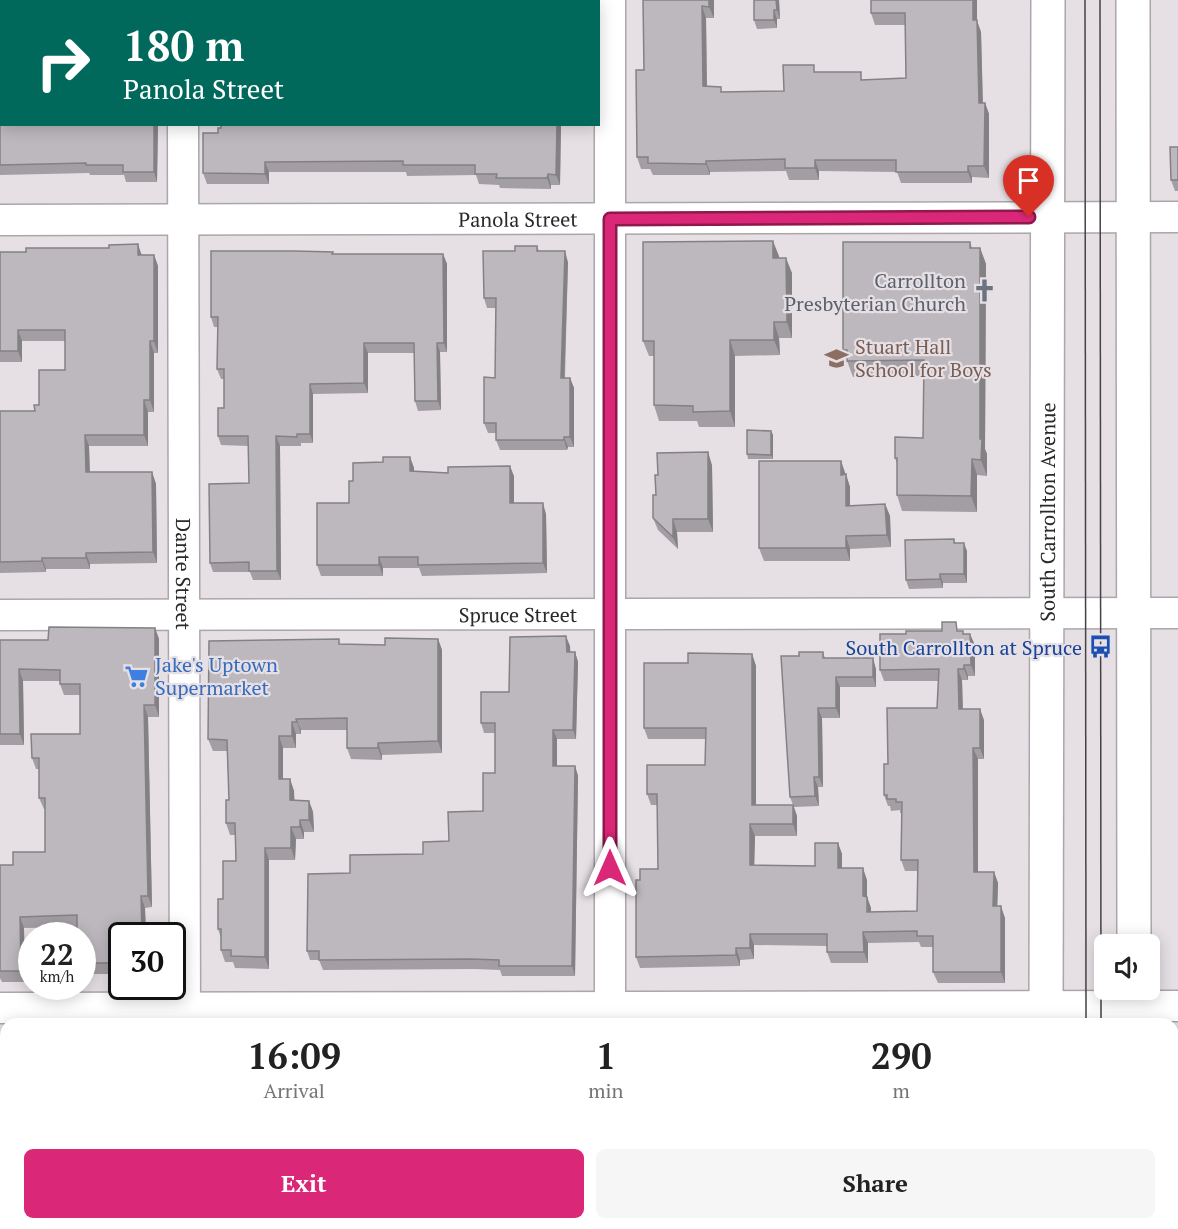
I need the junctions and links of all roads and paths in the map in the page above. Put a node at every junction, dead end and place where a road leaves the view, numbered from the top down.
1 (610, 0) edge
2 (1048, 0) edge
3 (1133, 0) edge
4 (183, 126) edge
5 (1047, 216) junction
6 (1133, 217) junction
7 (1178, 217) edge
8 (610, 219) junction
9 (0, 220) edge
10 (182, 220) junction
11 (610, 613) junction
12 (1047, 613) junction
13 (1134, 613) junction
14 (1178, 613) edge
15 (183, 614) junction
16 (0, 615) edge
17 (1134, 934) edge
18 (1178, 1006) edge
19 (1134, 1007) edge
20 (0, 1008) edge
21 (185, 1016) edge
22 (610, 1016) edge
23 (1046, 1016) edge

1 - 8 street
2 - 5 main road, South Carrollton Avenue
3 - 6 main road
4 - 10 street, Dante Street
5 - 6 street, Panola Street
5 - 8 street, Panola Street
5 - 12 main road, South Carrollton Avenue
6 - 7 street, Panola Street
6 - 13 main road
8 - 10 street, Panola Street
8 - 11 street
9 - 10 street, Panola Street
10 - 15 street, Dante Street
11 - 12 street, Spruce Street
11 - 15 street, Spruce Street
11 - 22 street
12 - 13 street, Spruce Street
12 - 23 main road, South Carrollton Avenue
13 - 14 street, Spruce Street
13 - 17 main road
15 - 16 street, Spruce Street
15 - 21 street, Dante Street
18 - 19 street
19 - 23 street
20 - 21 street
21 - 22 street
22 - 23 street

